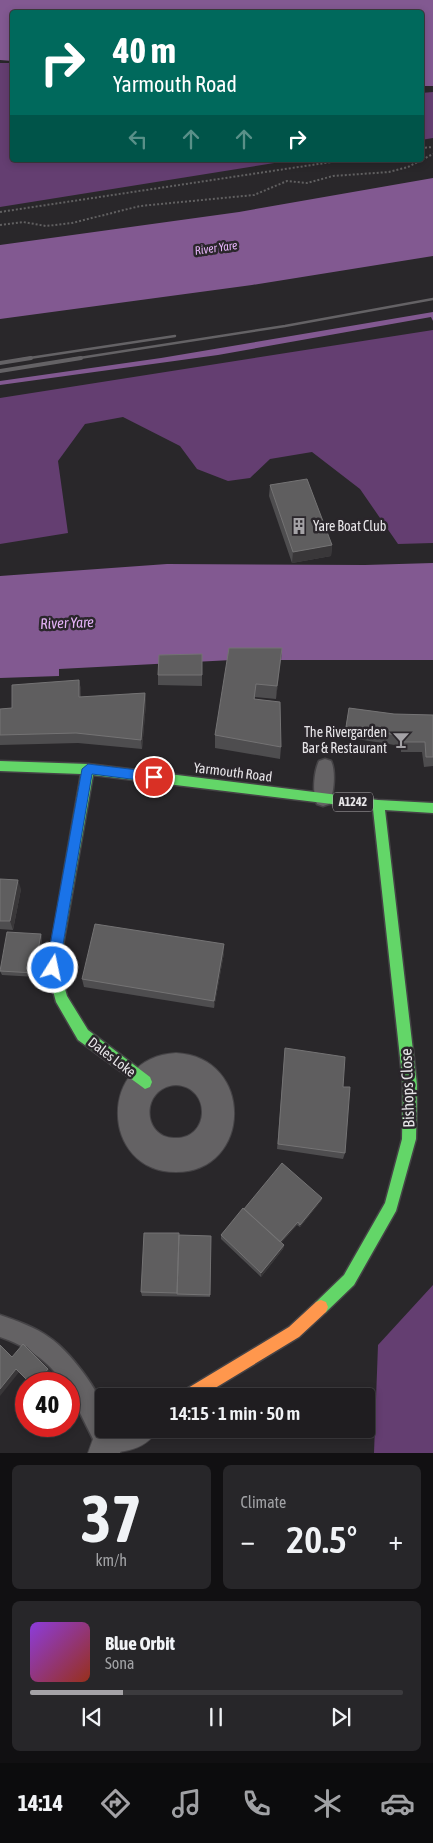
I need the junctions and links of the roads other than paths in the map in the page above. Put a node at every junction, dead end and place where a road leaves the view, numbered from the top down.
1 (0, 766) edge
2 (325, 766) dead end
3 (88, 769) junction
4 (323, 799) junction
5 (378, 805) junction
6 (433, 808) edge
7 (145, 1082) dead end
8 (0, 1326) edge
9 (201, 1388) edge
10 (118, 1444) edge

1 - 3 street, Yarmouth Road / A1242
2 - 4 lane
3 - 4 street, Yarmouth Road / A1242
3 - 7 street, Dales Loke
4 - 5 street, Yarmouth Road / A1242
5 - 6 street, Yarmouth Road / A1242
5 - 9 street, Bishops Close
8 - 10 lane

